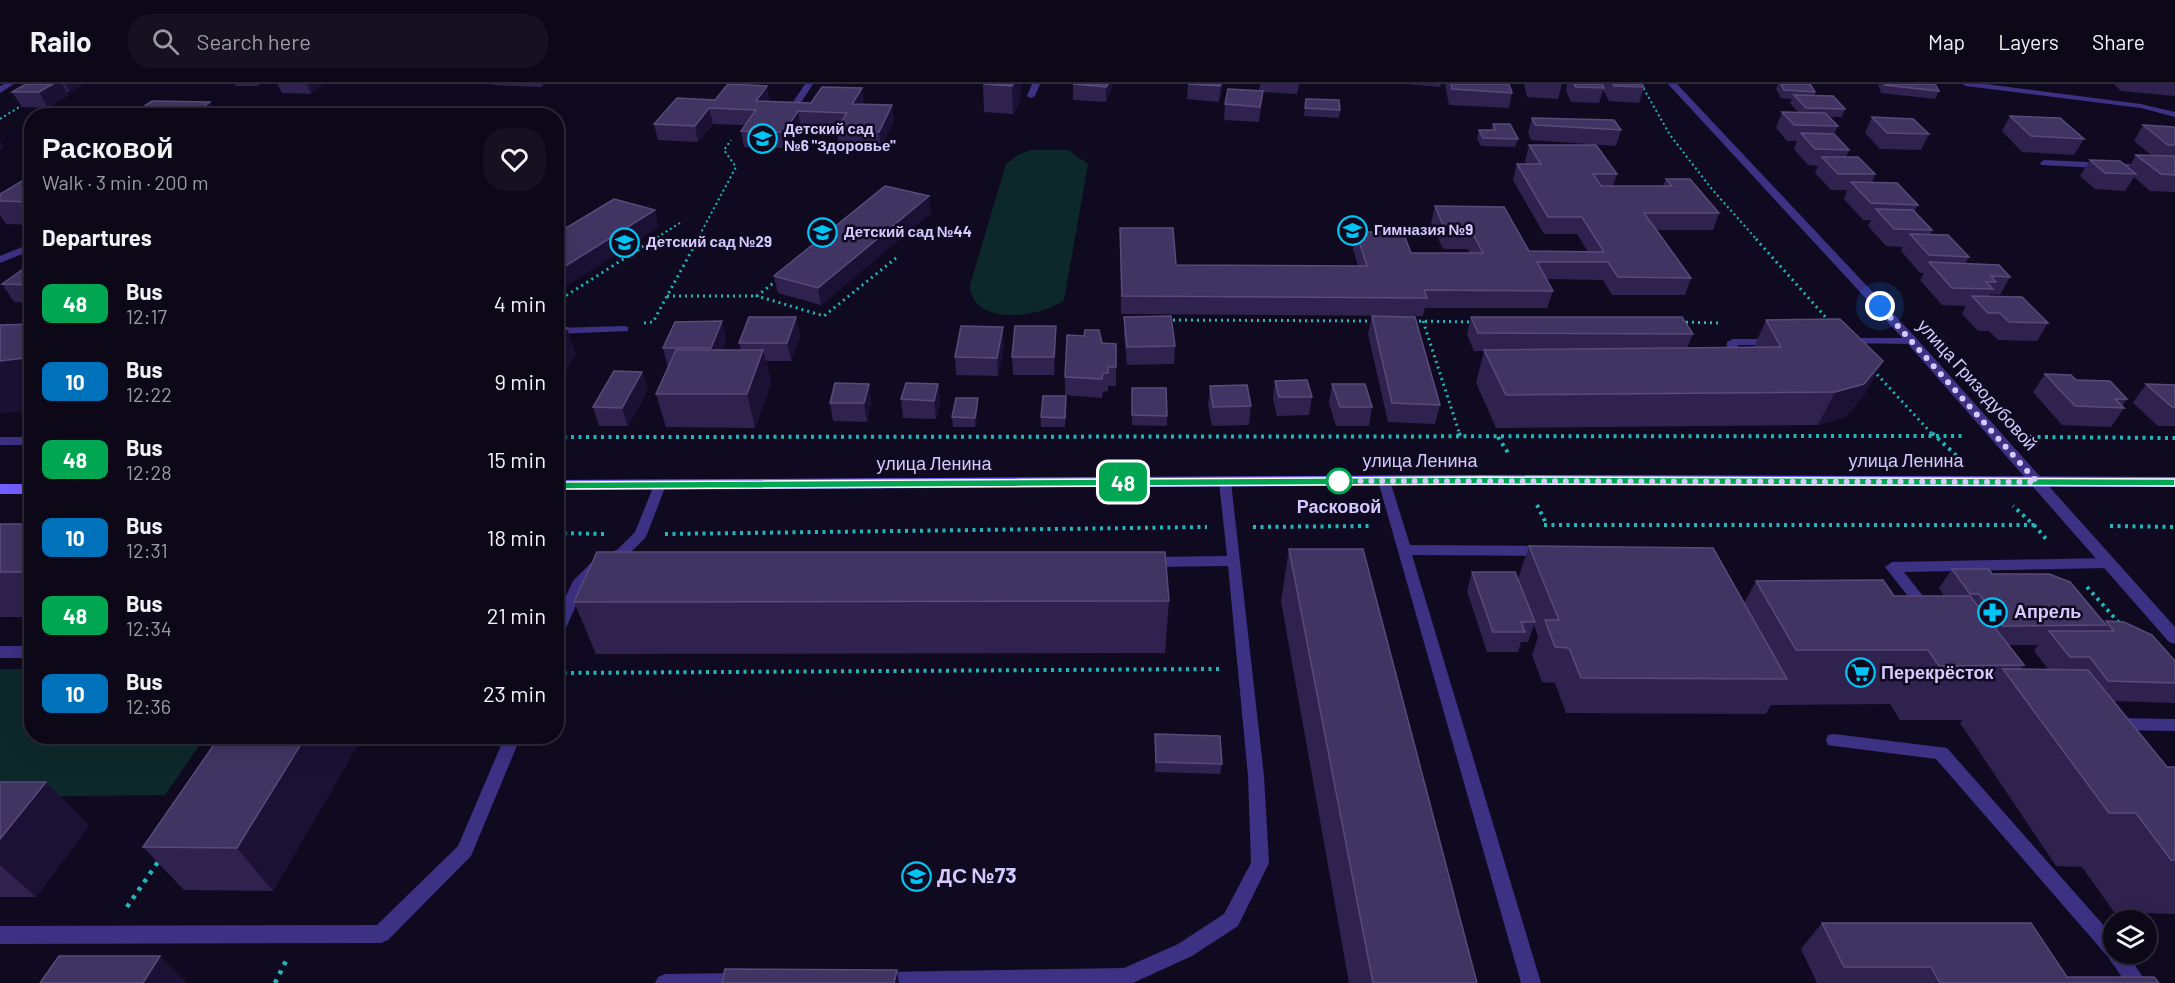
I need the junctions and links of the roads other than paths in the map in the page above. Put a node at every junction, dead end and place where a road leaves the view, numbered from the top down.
1 (10, 84) edge
2 (809, 84) edge
3 (1036, 84) edge
4 (1672, 84) edge
5 (1966, 84) edge
6 (0, 90) edge
7 (1031, 96) dead end
8 (797, 102) edge
9 (2175, 115) edge
10 (2044, 163) dead end
11 (2175, 169) edge
12 (24, 250) edge
13 (0, 260) edge
14 (624, 329) dead end
15 (564, 332) edge
16 (1912, 340) junction
17 (1780, 341) edge
18 (1835, 341) edge
19 (1707, 359) edge
20 (0, 441) edge
21 (24, 441) edge
22 (1384, 481) junction
23 (1225, 482) junction
24 (2037, 482) junction
25 (2175, 482) edge
26 (564, 485) edge
27 (660, 485) junction
28 (24, 487) edge
29 (0, 489) edge
30 (1404, 550) junction
31 (1566, 551) edge
32 (1234, 561) junction
33 (1139, 562) edge
34 (2108, 563) junction
35 (596, 566) junction
36 (631, 566) edge
37 (564, 617) edge
38 (1933, 618) edge
39 (2175, 638) edge
40 (0, 652) edge
41 (24, 652) edge
42 (2118, 724) edge
43 (2175, 725) edge
44 (1834, 740) dead end
45 (510, 744) edge
46 (0, 935) edge
47 (2103, 938) edge
48 (2124, 964) edge
49 (866, 981) edge
50 (1045, 981) edge
51 (760, 982) edge
52 (665, 983) edge
53 (1531, 983) edge
54 (2137, 983) edge

1 - 6 street
2 - 8 lane
3 - 7 lane
4 - 16 street, улица Гризодубовой
5 - 9 lane
10 - 11 lane
12 - 13 lane
14 - 15 lane
16 - 18 lane
16 - 24 street, улица Гризодубовой
17 - 19 lane
20 - 21 lane
22 - 23 main road, улица Ленина
22 - 24 main road, улица Ленина
22 - 30 lane
23 - 27 main road, улица Ленина
23 - 32 lane
24 - 25 main road, улица Ленина
24 - 34 street, улица Гризодубовой
26 - 27 main road, улица Ленина
27 - 35 lane
28 - 29 main road
30 - 31 lane
30 - 53 lane
32 - 33 lane
32 - 50 lane
34 - 38 lane
34 - 39 street, улица Гризодубовой
35 - 36 lane
35 - 37 lane
40 - 41 lane
42 - 43 lane
44 - 47 lane
45 - 46 lane
48 - 54 lane
49 - 50 lane
51 - 52 lane

